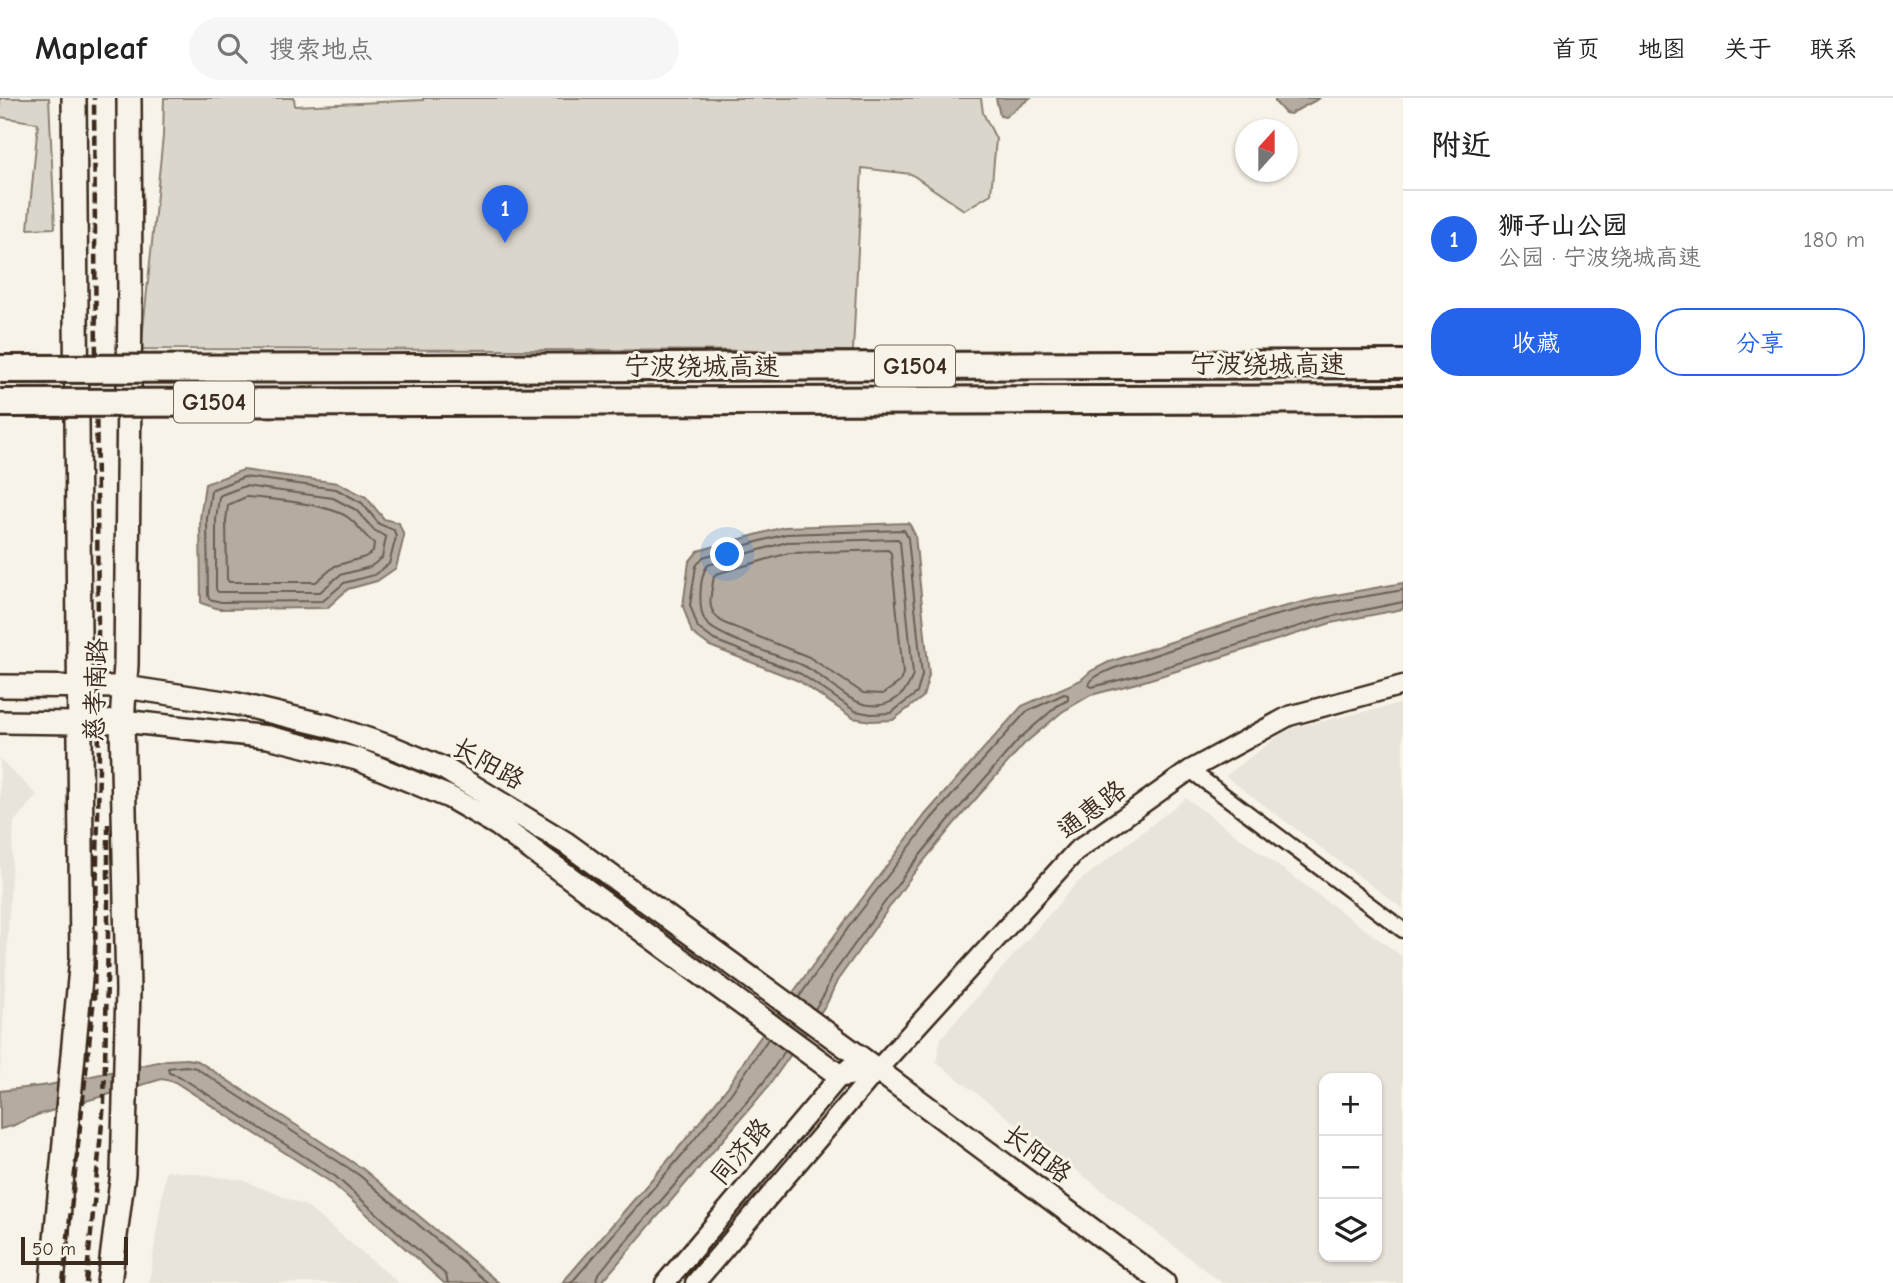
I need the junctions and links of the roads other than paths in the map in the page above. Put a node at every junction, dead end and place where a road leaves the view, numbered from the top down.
1 (74, 98) edge
2 (129, 98) edge
3 (1403, 364) edge
4 (0, 369) edge
5 (1403, 400) edge
6 (0, 403) edge
7 (1403, 685) edge
8 (0, 686) edge
9 (80, 687) junction
10 (125, 687) junction
11 (122, 721) junction
12 (0, 722) edge
13 (80, 723) junction
14 (1190, 770) junction
15 (1403, 930) edge
16 (868, 1064) junction
17 (841, 1076) junction
18 (52, 1283) edge
19 (109, 1283) edge
20 (665, 1283) edge
21 (695, 1283) edge
22 (1164, 1283) edge

1 - 9 main road, 慈孝南路
2 - 10 main road, 慈孝南路
3 - 4 highway, 宁波绕城高速 / G1504, bridge
5 - 6 highway, 宁波绕城高速 / G1504, bridge
7 - 14 street, 通惠路
8 - 9 main road, 长阳路
9 - 10 main road, 长阳路
9 - 13 main road, 慈孝南路
10 - 11 main road, 慈孝南路
10 - 16 main road, 长阳路
11 - 13 main road, 长阳路
11 - 17 main road, 长阳路
11 - 19 main road, 慈孝南路
12 - 13 main road, 长阳路
13 - 18 main road, 慈孝南路
14 - 15 street
14 - 16 street, 通惠路
16 - 17 main road
16 - 21 street, 同济路
16 - 22 main road, 长阳路
17 - 20 street, 同济路

